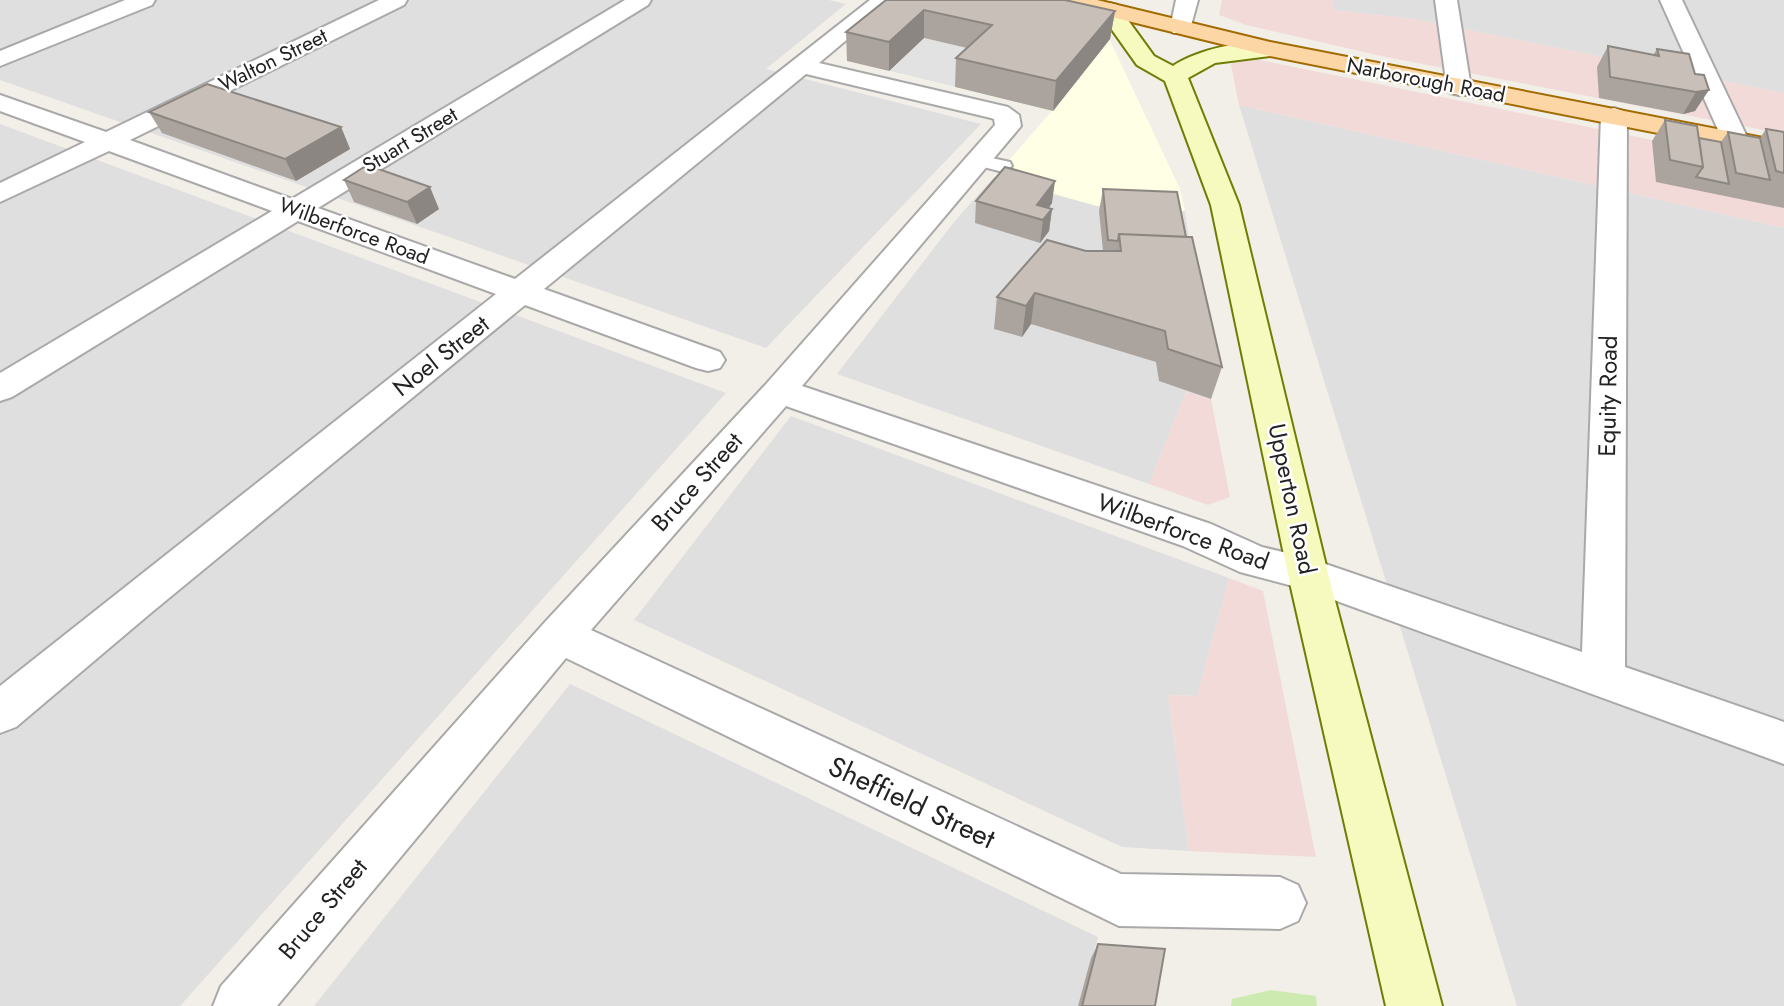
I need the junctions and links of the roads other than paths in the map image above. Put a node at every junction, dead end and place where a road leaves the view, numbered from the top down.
1 (144, 0) edge
2 (396, 0) edge
3 (640, 0) edge
4 (883, 0) edge
5 (1070, 0) edge
6 (1187, 0) edge
7 (1446, 0) edge
8 (1671, 0) edge
9 (1109, 10) junction
10 (1181, 27) junction
11 (1270, 49) junction
12 (0, 60) edge
13 (802, 66) junction
14 (1179, 72) junction
15 (1458, 88) junction
16 (0, 102) edge
17 (1614, 116) junction
18 (105, 141) junction
19 (1736, 141) junction
20 (1784, 150) edge
21 (0, 194) edge
22 (295, 210) junction
23 (523, 292) junction
24 (708, 360) dead end
25 (0, 389) edge
26 (779, 391) junction
27 (1308, 574) junction
28 (560, 635) junction
29 (1602, 677) junction
30 (0, 713) edge
31 (1784, 743) edge
32 (1280, 903) dead end
33 (241, 1006) edge
34 (1414, 1006) edge

1 - 12 street
2 - 18 street, Walton Street
3 - 22 street, Stuart Street
4 - 13 street, Noel Street
5 - 9 main road, Narborough Road
6 - 10 street, Upperton Road
7 - 15 street
8 - 19 street
9 - 10 main road, Narborough Road
9 - 14 street
10 - 11 main road, Narborough Road
10 - 14 street, Upperton Road
11 - 14 street
11 - 15 main road, Narborough Road
13 - 23 street, Noel Street
13 - 26 street, Bruce Street
14 - 27 street, Upperton Road
15 - 17 main road, Narborough Road
16 - 18 street, Wilberforce Road
17 - 19 main road, Narborough Road
17 - 29 street, Equity Road
18 - 21 street, Walton Street
18 - 22 street, Wilberforce Road
19 - 20 main road, Narborough Road
22 - 23 street, Wilberforce Road
22 - 25 street, Stuart Street
23 - 24 street, Wilberforce Road
23 - 30 street, Noel Street
26 - 27 street, Wilberforce Road
26 - 28 street, Bruce Street
27 - 29 street, Wilberforce Road
27 - 34 street, Upperton Road
28 - 32 street, Sheffield Street
28 - 33 street, Bruce Street
29 - 31 street, Wilberforce Road

